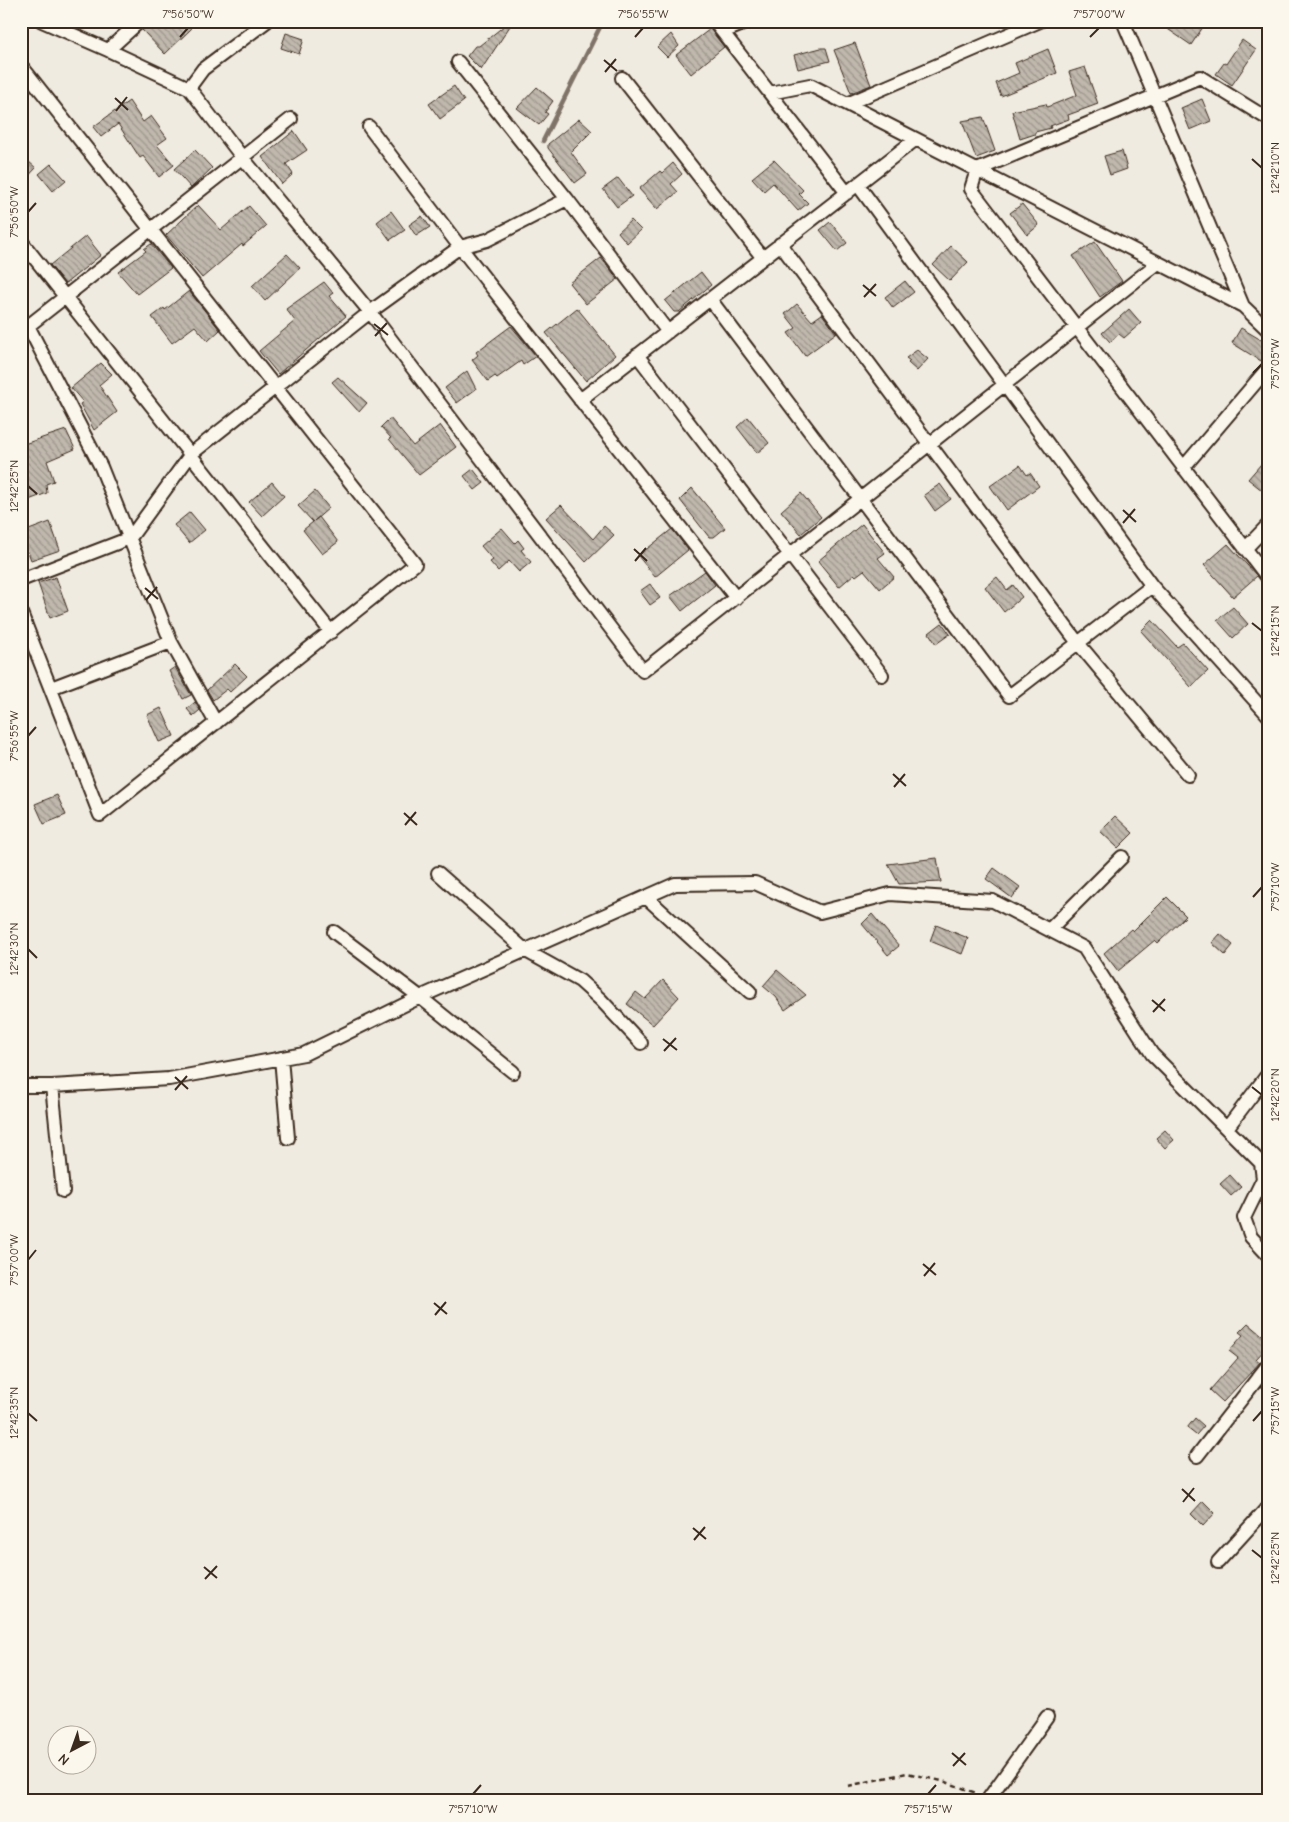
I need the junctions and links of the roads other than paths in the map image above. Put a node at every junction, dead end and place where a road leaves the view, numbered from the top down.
1 (42, 21) edge
2 (140, 21) edge
3 (267, 21) edge
4 (714, 21) edge
5 (750, 21) edge
6 (1040, 21) edge
7 (1123, 21) edge
8 (723, 32) junction
9 (108, 50) junction
10 (458, 62) dead end
11 (22, 65) edge
12 (622, 78) dead end
13 (189, 88) junction
14 (770, 93) junction
15 (1155, 95) junction
16 (847, 104) junction
17 (291, 119) dead end
18 (1268, 119) edge
19 (369, 127) dead end
20 (916, 139) junction
21 (242, 157) junction
22 (977, 170) junction
23 (858, 185) junction
24 (847, 193) junction
25 (567, 199) junction
26 (150, 229) junction
27 (21, 240) edge
28 (780, 244) junction
29 (460, 247) junction
30 (763, 258) junction
31 (1158, 263) junction
32 (65, 296) junction
33 (710, 299) junction
34 (1244, 306) junction
35 (370, 312) junction
36 (1077, 328) junction
37 (25, 329) edge
38 (1268, 330) edge
39 (668, 332) junction
40 (637, 355) junction
41 (1268, 368) edge
42 (1004, 385) junction
43 (275, 388) junction
44 (580, 400) junction
45 (930, 444) junction
46 (191, 454) junction
47 (1184, 468) junction
48 (861, 499) junction
49 (1268, 525) edge
50 (130, 538) junction
51 (1245, 549) junction
52 (790, 555) junction
53 (1268, 578) edge
54 (21, 580) edge
55 (1152, 586) junction
56 (736, 598) junction
57 (21, 613) edge
58 (331, 632) junction
59 (171, 642) junction
60 (1078, 643) junction
61 (882, 675) dead end
62 (51, 688) junction
63 (1268, 714) edge
64 (216, 723) junction
65 (1188, 775) dead end
66 (1122, 857) dead end
67 (438, 874) dead end
68 (647, 898) junction
69 (1049, 930) junction
70 (334, 932) dead end
71 (526, 951) junction
72 (750, 992) dead end
73 (420, 996) junction
74 (641, 1043) dead end
75 (281, 1058) junction
76 (513, 1072) dead end
77 (1268, 1074) edge
78 (21, 1086) edge
79 (52, 1086) junction
80 (1227, 1128) junction
81 (288, 1138) dead end
82 (63, 1191) dead end
83 (1268, 1255) edge
84 (1268, 1365) edge
85 (1197, 1456) dead end
86 (1268, 1507) edge
87 (1218, 1562) dead end
88 (1047, 1717) dead end
89 (989, 1799) edge

1 - 9 street
2 - 9 street
3 - 13 street
4 - 8 street
5 - 8 street
6 - 16 street
7 - 15 street
8 - 14 street
9 - 13 street
10 - 25 street
11 - 26 street
12 - 30 street
13 - 21 street
14 - 16 street
14 - 24 street
15 - 18 street
15 - 22 street
15 - 34 street
16 - 20 street
17 - 21 street
19 - 29 street
20 - 22 street
20 - 23 street
21 - 26 street
21 - 35 street
22 - 31 street
22 - 36 street
23 - 24 street
23 - 42 street
24 - 28 street
25 - 29 street
25 - 39 street
26 - 32 street
26 - 43 street
27 - 32 street
28 - 30 street
28 - 45 street
29 - 35 street
29 - 44 street
30 - 33 street
31 - 34 street
31 - 36 street
32 - 37 street
32 - 46 street
33 - 39 street
33 - 48 street
34 - 38 street
35 - 43 street
35 - 56 street
36 - 42 street
36 - 47 street
37 - 50 street
39 - 40 street
40 - 44 street
40 - 52 street
41 - 47 street
42 - 45 street
42 - 55 street
43 - 46 street
43 - 58 street
44 - 56 street
45 - 48 street
45 - 60 street
46 - 50 street
46 - 58 street
47 - 51 street
48 - 52 street
48 - 60 street
49 - 51 street
50 - 54 street
50 - 59 street
51 - 53 street
52 - 56 street
52 - 61 street
55 - 60 street
55 - 63 street
57 - 62 street
58 - 64 street
59 - 62 street
59 - 64 street
60 - 65 street
62 - 64 street
66 - 69 street
67 - 71 street
68 - 69 street
68 - 71 street
68 - 72 street
69 - 80 street
70 - 73 street
71 - 73 street
71 - 74 street
73 - 75 street
73 - 76 street
75 - 79 street
75 - 81 street
77 - 80 street
78 - 79 street
79 - 82 street
80 - 83 street
84 - 85 street
86 - 87 street
88 - 89 street

